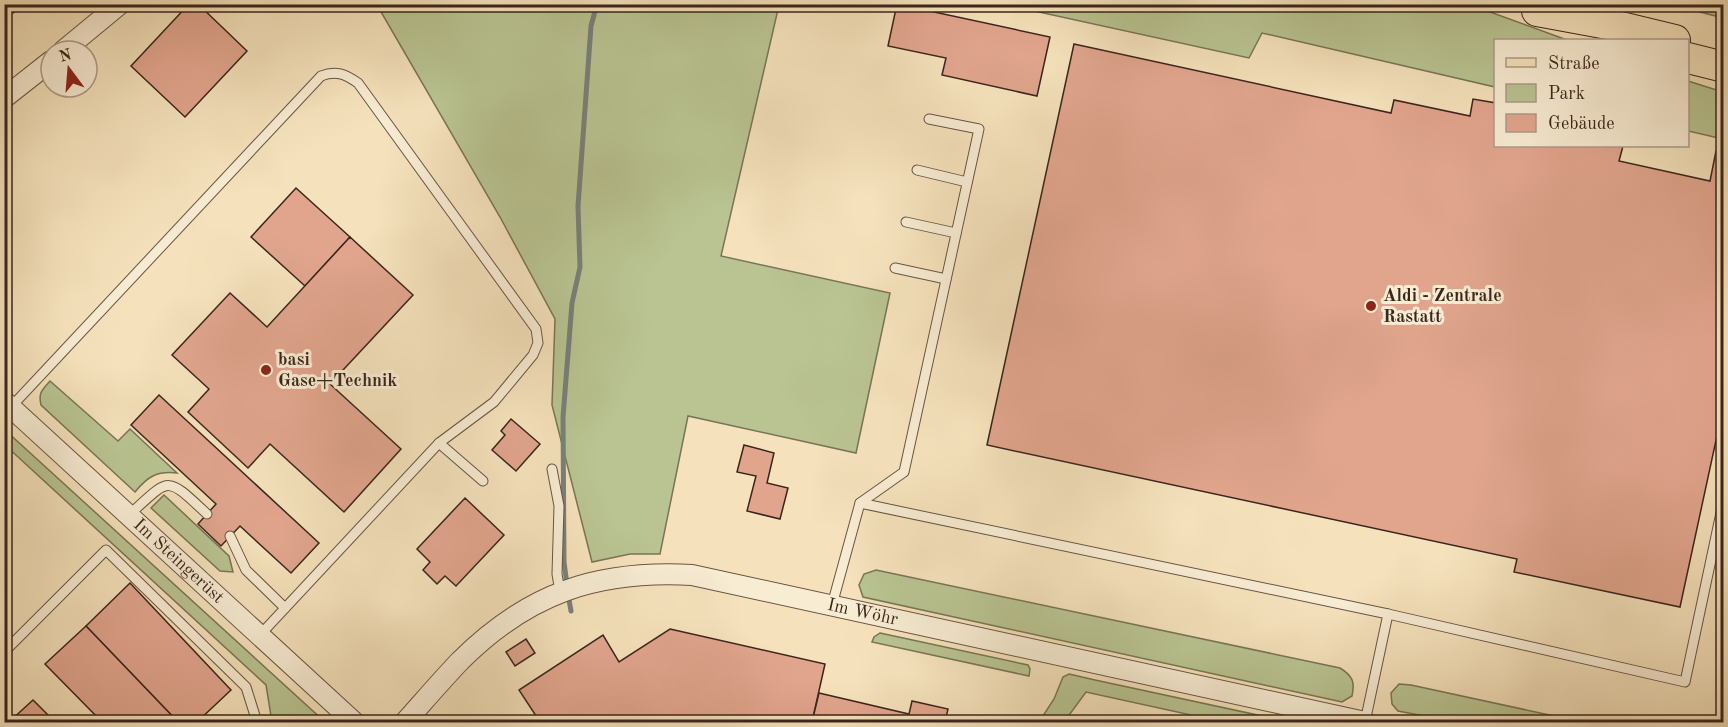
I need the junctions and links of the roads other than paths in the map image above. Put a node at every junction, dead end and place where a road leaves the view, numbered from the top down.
1 (120, 4) edge
2 (1528, 8) edge
3 (78, 39) edge
4 (1623, 39) edge
5 (1671, 39) edge
6 (1689, 43) edge
7 (1724, 51) edge
8 (1689, 58) edge
9 (1724, 66) edge
10 (39, 70) edge
11 (4, 98) edge
12 (929, 119) dead end
13 (917, 170) dead end
14 (967, 182) junction
15 (906, 222) dead end
16 (956, 233) junction
17 (895, 268) dead end
18 (946, 279) junction
19 (8, 404) edge
20 (439, 443) junction
21 (552, 469) dead end
22 (483, 481) dead end
23 (860, 503) junction
24 (1722, 508) edge
25 (207, 514) dead end
26 (129, 515) junction
27 (230, 536) dead end
28 (560, 592) junction
29 (832, 605) junction
30 (285, 608) junction
31 (1388, 614) junction
32 (260, 635) junction
33 (4, 652) edge
34 (257, 723) edge
35 (354, 723) edge
36 (405, 723) edge
37 (1365, 723) edge

1 - 3 street
2 - 4 main road
2 - 5 main road
6 - 7 main road
8 - 9 main road
10 - 11 street
12 - 14 lane
13 - 14 lane
14 - 16 lane
15 - 16 lane
16 - 18 lane
17 - 18 lane
18 - 23 lane
19 - 20 lane
19 - 26 street, Im Steingerüst
20 - 22 lane
20 - 30 lane
21 - 28 lane
23 - 29 lane
23 - 31 lane
24 - 31 lane
25 - 26 lane
26 - 32 street, Im Steingerüst
27 - 30 lane
28 - 29 street, Im Wöhr
28 - 36 street, Im Wöhr
29 - 37 street, Im Wöhr
30 - 32 lane
31 - 37 lane
32 - 35 street, Im Steingerüst
33 - 34 lane

